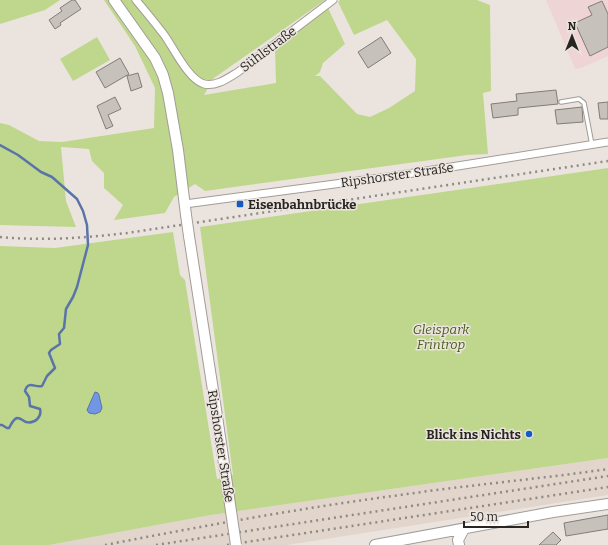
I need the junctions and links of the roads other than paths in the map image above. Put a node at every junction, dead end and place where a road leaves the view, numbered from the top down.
1 (114, 0) edge
2 (136, 0) edge
3 (333, 0) edge
4 (561, 102) dead end
5 (608, 142) edge
6 (592, 145) junction
7 (185, 204) junction
8 (608, 504) edge
9 (464, 529) junction
10 (236, 545) edge
11 (375, 545) edge
12 (459, 545) edge

1 - 7 street, Ripshorster Straße
2 - 3 street, Sühlstraße
4 - 6 lane
5 - 6 street, Ripshorster Straße
6 - 7 street, Ripshorster Straße
7 - 10 street, Ripshorster Straße, bridge
8 - 9 street
9 - 11 street
9 - 12 street

